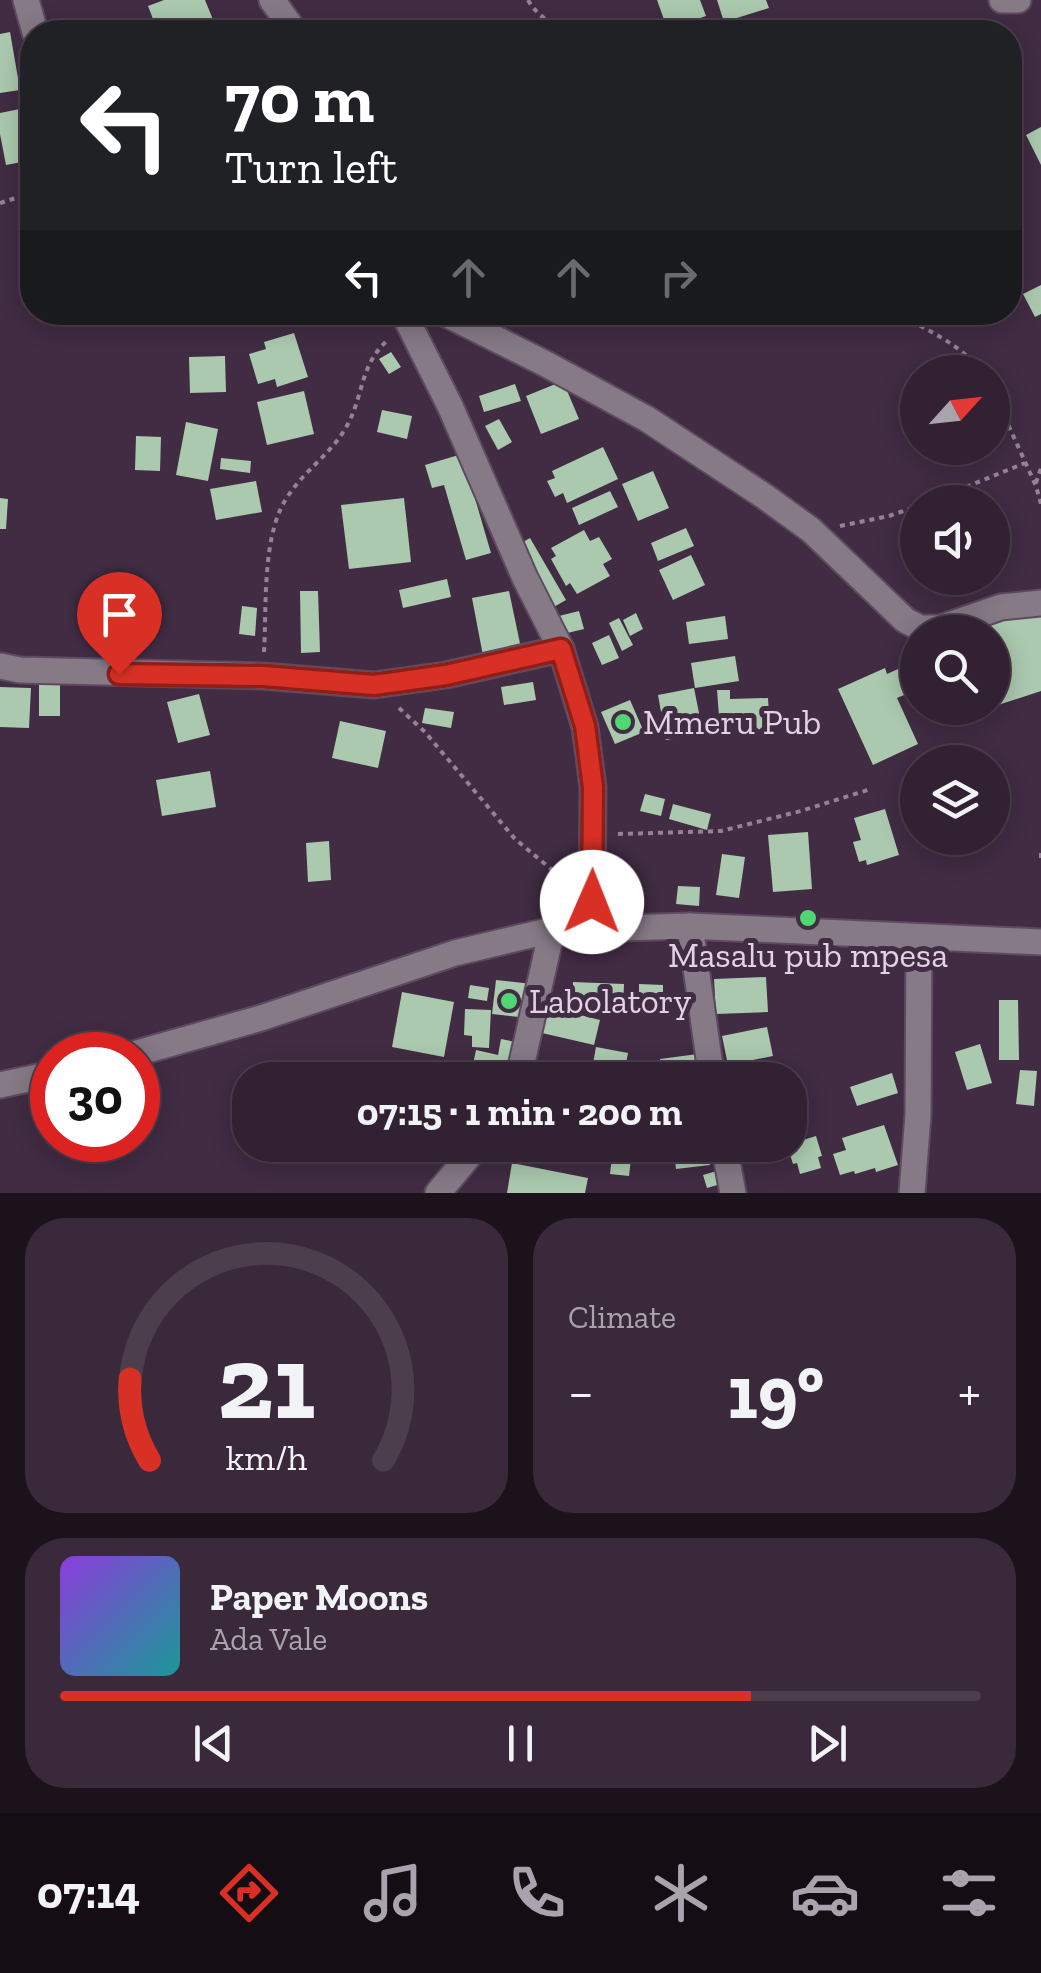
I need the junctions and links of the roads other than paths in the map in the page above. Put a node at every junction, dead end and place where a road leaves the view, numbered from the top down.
1 (1002, 0) edge
2 (1018, 0) edge
3 (409, 325) edge
4 (468, 325) edge
5 (1041, 603) edge
6 (561, 649) junction
7 (0, 666) edge
8 (690, 926) junction
9 (592, 929) junction
10 (552, 930) junction
11 (918, 937) junction
12 (1041, 942) edge
13 (160, 1047) edge
14 (522, 1062) edge
15 (709, 1062) edge
16 (30, 1079) edge
17 (0, 1085) edge
18 (464, 1162) edge
19 (727, 1162) edge
20 (438, 1193) edge
21 (733, 1193) edge
22 (912, 1193) edge

1 - 2 street
3 - 6 street
4 - 5 street
6 - 7 street
6 - 9 street
8 - 9 street
8 - 11 street
8 - 15 street
9 - 10 street
10 - 13 street
10 - 14 street
11 - 12 street
11 - 22 street
16 - 17 street
18 - 20 street
19 - 21 street

